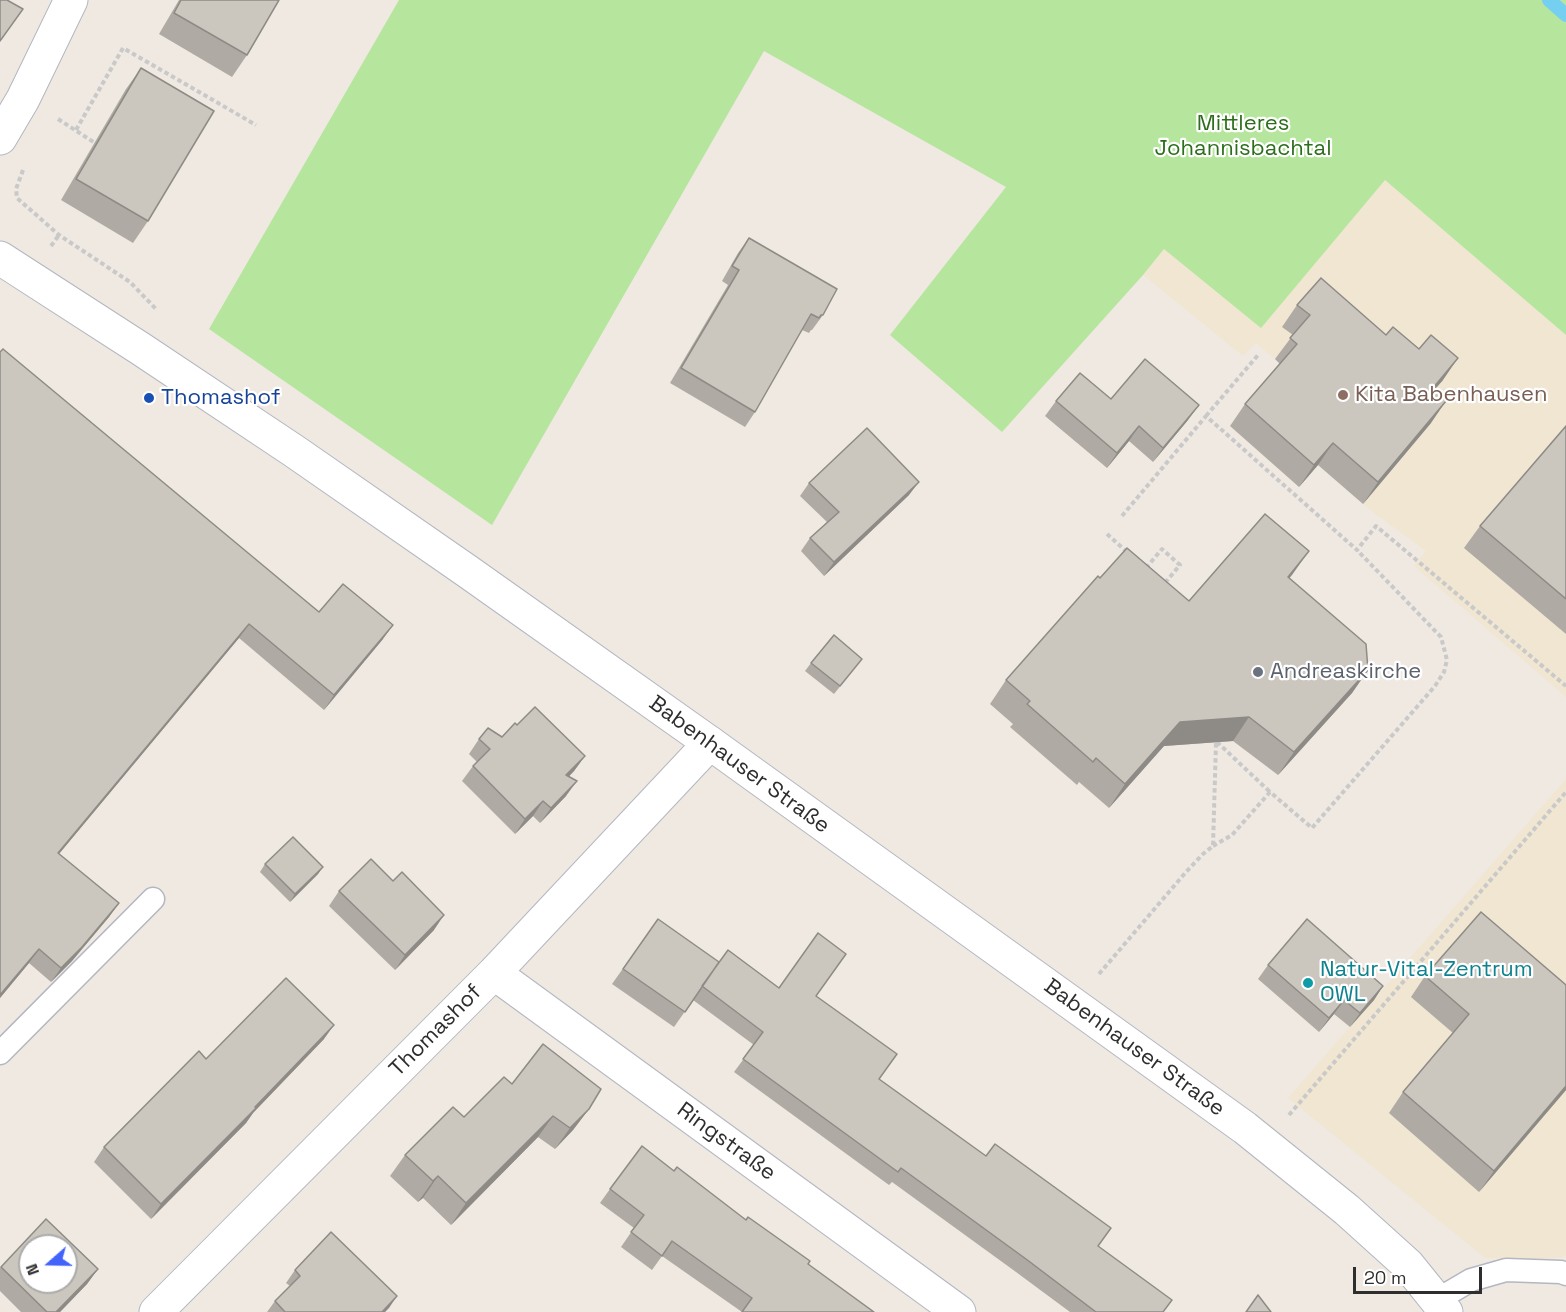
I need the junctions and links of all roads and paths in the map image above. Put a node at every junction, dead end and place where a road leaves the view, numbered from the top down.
1 (71, 0) edge
2 (54, 117) dead end
3 (256, 125) dead end
4 (76, 130) junction
5 (0, 138) edge
6 (95, 143) edge
7 (0, 258) edge
8 (1258, 355) dead end
9 (1206, 416) junction
10 (1122, 516) dead end
11 (1107, 534) dead end
12 (1357, 550) junction
13 (1130, 555) edge
14 (1138, 561) edge
15 (1172, 591) edge
16 (1566, 686) edge
17 (710, 743) junction
18 (1270, 792) junction
19 (1566, 792) edge
20 (1213, 846) junction
21 (153, 899) dead end
22 (494, 973) junction
23 (1099, 975) dead end
24 (0, 1053) edge
25 (1291, 1112) dead end
26 (1566, 1274) edge
27 (1441, 1306) edge
28 (156, 1312) edge
29 (959, 1312) edge

1 - 5 main road
2 - 4 path
3 - 4 path
4 - 6 path
7 - 17 main road, Babenhauser Straße
8 - 9 path
9 - 10 path
9 - 12 path
11 - 13 path
12 - 16 path
12 - 18 path
14 - 15 path
17 - 22 main road, Thomashof
17 - 27 main road, Babenhauser Straße
18 - 20 path
18 - 20 path
19 - 25 path
20 - 23 path
21 - 24 lane
22 - 28 main road, Thomashof
22 - 29 main road, Ringstraße
26 - 27 lane

